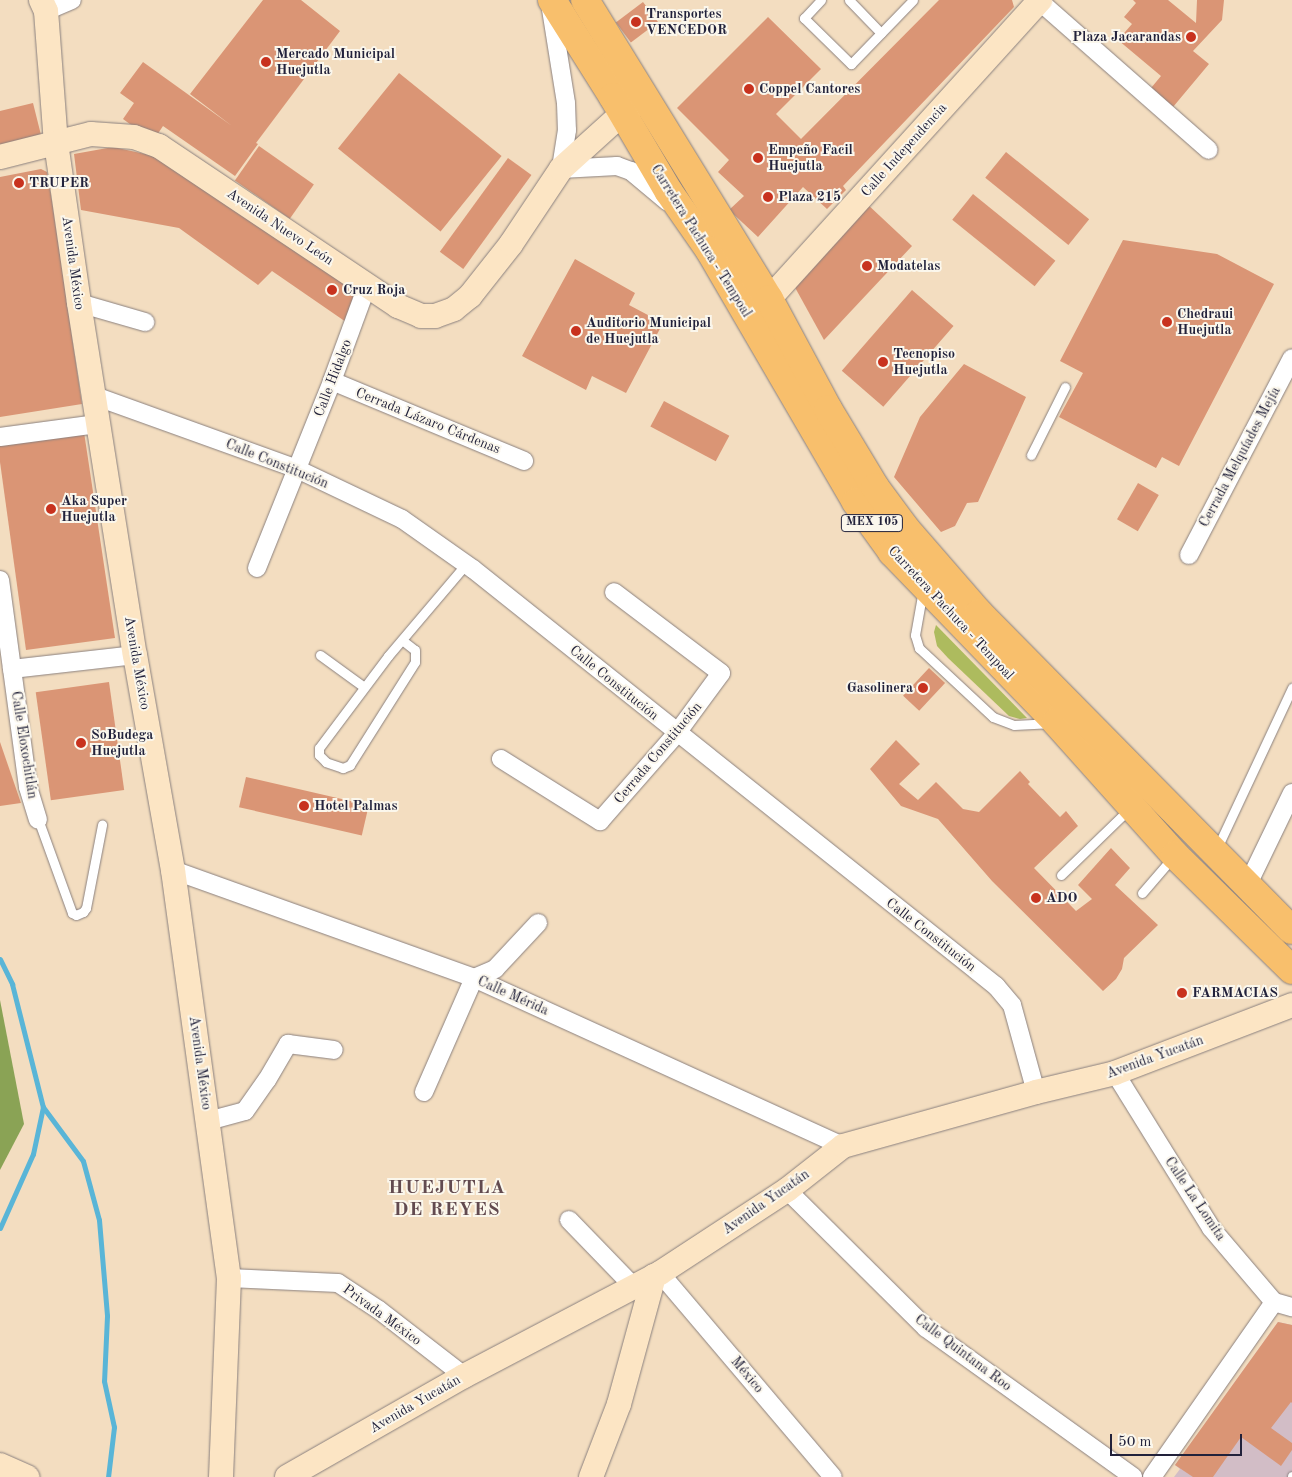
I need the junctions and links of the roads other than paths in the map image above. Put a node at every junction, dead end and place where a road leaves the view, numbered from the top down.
1 (72, 0) edge
2 (550, 0) edge
3 (586, 0) edge
4 (822, 0) edge
5 (849, 0) edge
6 (913, 0) edge
7 (1039, 0) edge
8 (43, 5) edge
9 (881, 33) junction
10 (646, 97) junction
11 (622, 113) junction
12 (56, 143) junction
13 (1209, 150) dead end
14 (0, 157) edge
15 (561, 169) junction
16 (684, 214) junction
17 (367, 286) junction
18 (769, 299) junction
19 (79, 304) junction
20 (144, 322) dead end
21 (1292, 358) edge
22 (332, 381) junction
23 (1064, 388) dead end
24 (92, 395) junction
25 (97, 424) junction
26 (0, 437) edge
27 (1031, 455) dead end
28 (524, 461) dead end
29 (297, 469) junction
30 (928, 555) junction
31 (1189, 555) dead end
32 (466, 564) junction
33 (257, 568) dead end
34 (0, 580) edge
35 (923, 586) junction
36 (614, 592) dead end
37 (402, 640) junction
38 (135, 655) junction
39 (320, 655) dead end
40 (12, 669) junction
41 (364, 687) junction
42 (1292, 688) edge
43 (1066, 716) junction
44 (677, 733) junction
45 (501, 760) dead end
46 (1292, 793) edge
47 (1132, 805) junction
48 (38, 820) joint
49 (102, 825) dead end
50 (1209, 847) junction
51 (1178, 858) junction
52 (173, 870) junction
53 (1061, 875) dead end
54 (1248, 884) junction
55 (1142, 894) dead end
56 (538, 923) dead end
57 (1292, 930) edge
58 (1292, 970) edge
59 (474, 978) junction
60 (1287, 1004) edge
61 (334, 1050) dead end
62 (1115, 1073) junction
63 (424, 1092) dead end
64 (1036, 1092) junction
65 (208, 1121) junction
66 (843, 1146) junction
67 (787, 1190) junction
68 (568, 1220) dead end
69 (229, 1278) junction
70 (649, 1279) junction
71 (1274, 1302) junction
72 (1292, 1307) edge
73 (464, 1376) junction
74 (0, 1465) edge
75 (27, 1477) edge
76 (221, 1477) edge
77 (287, 1477) edge
78 (590, 1477) edge
79 (833, 1477) edge
80 (1133, 1477) edge
81 (1152, 1477) edge

1 - 8 street
2 - 11 main road, Carretera Pachuca - Tempoal / MEX 105
2 - 15 street
3 - 10 main road, Carretera Pachuca - Tempoal / MEX 105
4 - 9 lane
5 - 9 lane
6 - 9 lane
7 - 13 street
7 - 18 street, Calle Independencia
8 - 12 street, Avenida México
10 - 11 street, Avenida Nuevo León
10 - 18 main road, Carretera Pachuca - Tempoal / MEX 105
11 - 15 street, Avenida Nuevo León
11 - 16 main road, Carretera Pachuca - Tempoal / MEX 105
12 - 14 street, Avenida Nuevo León
12 - 17 street, Avenida Nuevo León
12 - 19 street, Avenida México
15 - 16 street
15 - 17 street, Avenida Nuevo León
16 - 35 main road, Carretera Pachuca - Tempoal / MEX 105
17 - 22 street, Calle Hidalgo
18 - 30 main road, Carretera Pachuca - Tempoal / MEX 105
19 - 20 street
19 - 24 street, Avenida México
21 - 31 street, Cerrada Melquíades Mejía
22 - 28 street, Cerrada Lázaro Cárdenas
22 - 29 street, Calle Hidalgo
23 - 27 lane
24 - 25 street, Avenida México
24 - 29 street, Calle Constitución
25 - 26 street
25 - 38 street, Avenida México
29 - 32 street, Calle Constitución
29 - 33 street, Calle Hidalgo
30 - 35 lane
30 - 43 main road, Carretera Pachuca - Tempoal / MEX 105
32 - 37 lane
32 - 44 street, Calle Constitución
34 - 40 street, Calle Eloxochitlán
35 - 43 main road, Carretera Pachuca - Tempoal / MEX 105
35 - 43 lane
36 - 44 street, Cerrada Constitución
37 - 41 lane
37 - 41 lane
38 - 40 street
38 - 52 street, Avenida México
39 - 41 lane
40 - 48 street, Calle Eloxochitlán
42 - 50 lane
43 - 47 main road, Carretera Pachuca - Tempoal / MEX 105
43 - 50 main road, Carretera Pachuca - Tempoal / MEX 105
44 - 45 street, Cerrada Constitución
44 - 64 street, Calle Constitución
46 - 54 street
47 - 51 main road, Carretera Pachuca - Tempoal / MEX 105
47 - 53 lane
48 - 49 lane
50 - 51 main road
50 - 54 main road, Carretera Pachuca - Tempoal / MEX 105
51 - 55 lane
51 - 58 main road, Carretera Pachuca - Tempoal / MEX 105
52 - 59 street, Calle Mérida
52 - 65 street, Avenida México
54 - 57 main road, Carretera Pachuca - Tempoal / MEX 105
56 - 59 street
59 - 63 street
59 - 66 street, Calle Mérida
60 - 62 street, Avenida Yucatán
61 - 65 street
62 - 64 street, Avenida Yucatán
62 - 71 street, Calle La Lomita
64 - 66 street, Avenida Yucatán
65 - 69 street, Avenida México
66 - 67 street, Avenida Yucatán
67 - 70 street, Avenida Yucatán
67 - 80 street, Calle Quintana Roo
68 - 70 street, México
69 - 73 street, Privada México
69 - 76 street, Avenida México
70 - 73 street, Avenida Yucatán
70 - 78 street
70 - 79 street, México
71 - 72 street
71 - 81 street
73 - 77 street, Avenida Yucatán
74 - 75 street

